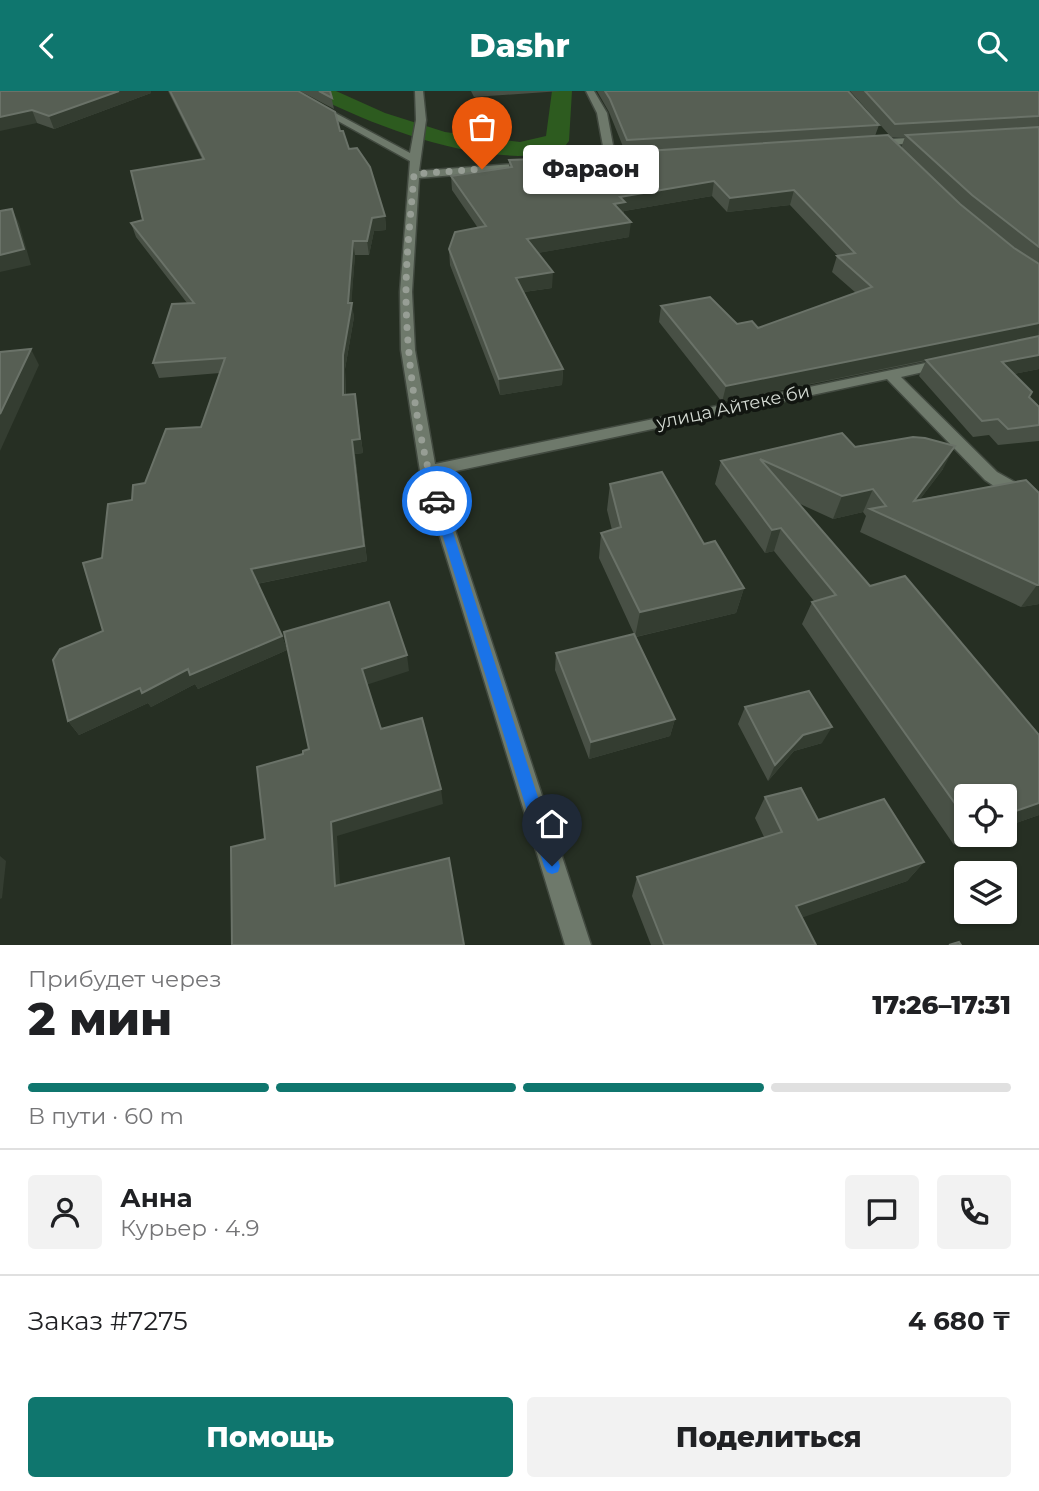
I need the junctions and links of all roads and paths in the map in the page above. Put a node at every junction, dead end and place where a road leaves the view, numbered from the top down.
1 (288, 91) edge
2 (419, 91) edge
3 (590, 91) edge
4 (879, 132) edge
5 (943, 139) edge
6 (888, 142) junction
7 (860, 144) edge
8 (898, 152) edge
9 (415, 159) junction
10 (625, 159) edge
11 (611, 160) junction
12 (961, 359) edge
13 (890, 373) junction
14 (428, 471) junction
15 (1039, 510) edge
16 (578, 945) edge

1 - 9 street
2 - 9 street
3 - 11 street
4 - 6 street
5 - 6 street
6 - 7 street
6 - 8 street
9 - 11 street
9 - 14 street
10 - 11 street
12 - 13 street, улица Айтеке би
13 - 14 street, улица Айтеке би
13 - 15 street
14 - 16 street

